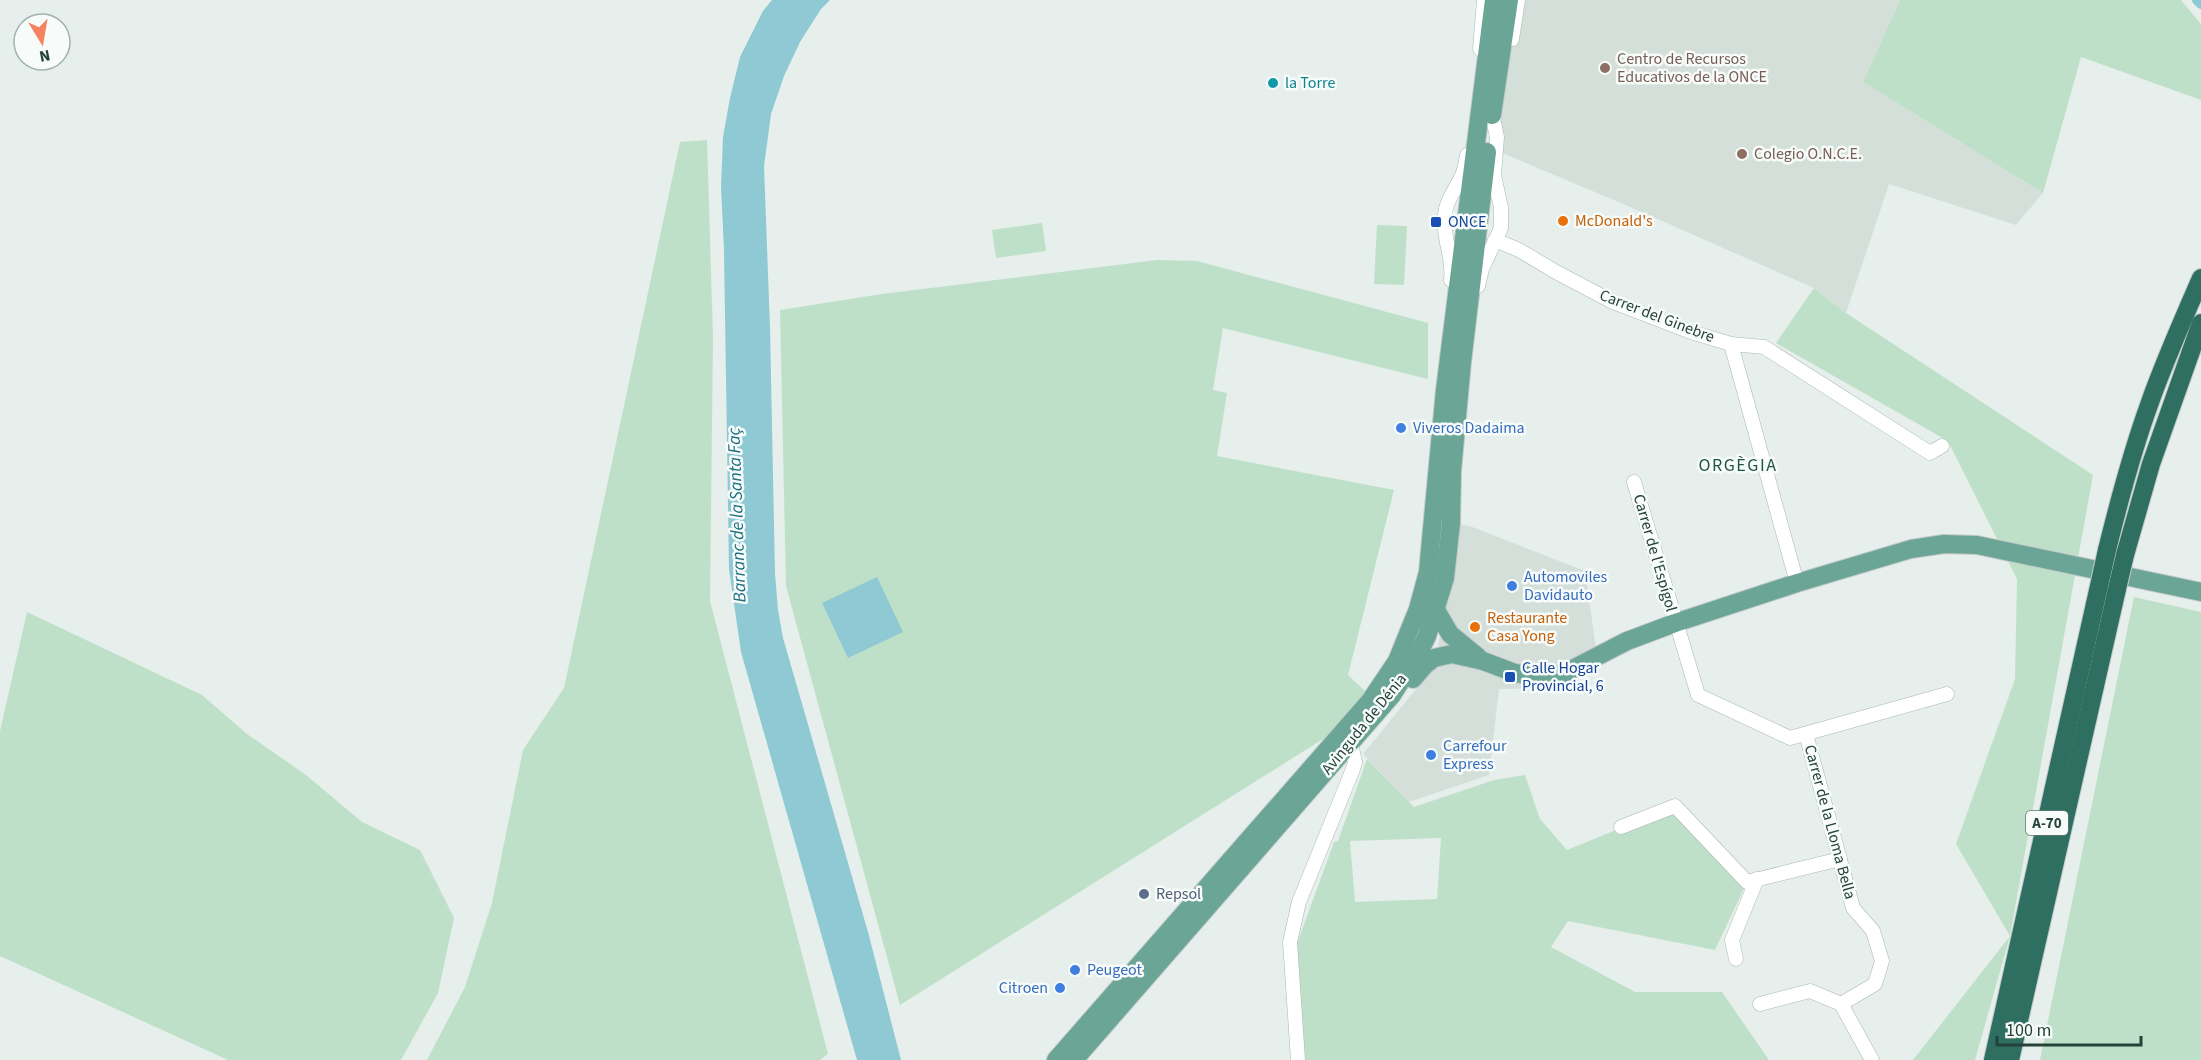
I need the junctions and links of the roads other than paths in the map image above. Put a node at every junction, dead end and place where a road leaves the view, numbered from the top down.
1 (1484, 0) edge
2 (1494, 0) edge
3 (1509, 0) edge
4 (1518, 0) edge
5 (1487, 110) junction
6 (1476, 196) junction
7 (1448, 203) junction
8 (1501, 208) junction
9 (1444, 225) junction
10 (1495, 240) junction
11 (1470, 243) junction
12 (2201, 278) edge
13 (1469, 304) junction
14 (2201, 322) edge
15 (2201, 339) edge
16 (1451, 341) junction
17 (1731, 344) junction
18 (2189, 360) junction
19 (1942, 446) dead end
20 (1634, 482) dead end
21 (1431, 534) junction
22 (1797, 583) junction
23 (2201, 592) edge
24 (1436, 610) junction
25 (1675, 623) junction
26 (1427, 636) junction
27 (1476, 659) junction
28 (1947, 694) dead end
29 (1392, 695) junction
30 (1806, 734) junction
31 (1351, 744) junction
32 (1621, 827) dead end
33 (1840, 859) junction
34 (1757, 879) junction
35 (1736, 959) dead end
36 (1760, 1004) dead end
37 (1841, 1004) junction
38 (1056, 1060) edge
39 (1074, 1060) edge
40 (1298, 1060) edge
41 (1872, 1060) edge
42 (1993, 1060) edge
43 (2010, 1060) edge

1 - 5 street, Avinguda de Dénia
2 - 5 main road, Avinguda de Dénia
3 - 5 main road, Avinguda de Dénia
4 - 5 street, Avinguda de Dénia
5 - 6 main road, Avinguda de Dénia
5 - 7 street, Avinguda de Dénia
5 - 8 street, Avinguda de Dénia
6 - 7 street
6 - 8 street
6 - 11 main road, Avinguda de Dénia
7 - 9 street, Avinguda de Dénia
8 - 10 street, Avinguda de Dénia
9 - 11 street
9 - 16 street, Avinguda de Dénia
10 - 11 street
10 - 13 street, Avinguda de Dénia
10 - 17 street, Carrer del Ginebre
11 - 13 main road, Avinguda de Dénia
11 - 16 main road, Avinguda de Dénia
12 - 42 highway, A-70, bridge
13 - 24 main road, Avinguda de Dénia
14 - 18 highway, A-70
15 - 18 highway
16 - 21 main road, Avinguda de Dénia
17 - 19 street, Carrer del Ginebre
17 - 22 street
18 - 43 highway, A-70, bridge
20 - 25 street, Carrer de l'Espígol
21 - 26 main road
21 - 38 main road, Avinguda de Dénia
22 - 23 main road
22 - 25 main road
24 - 26 main road, Avinguda de Dénia
24 - 27 main road
25 - 27 main road
25 - 30 street, Carrer de la Lloma Bella
26 - 27 main road
26 - 29 main road, Avinguda de Dénia
27 - 29 main road
28 - 30 street
29 - 31 main road, Avinguda de Dénia
30 - 33 street, Carrer de la Lloma Bella
31 - 39 main road, Avinguda de Dénia
31 - 40 street
32 - 34 street
33 - 34 street
33 - 37 street, Carrer de la Lloma Bella
34 - 35 street
36 - 37 street
37 - 41 street

